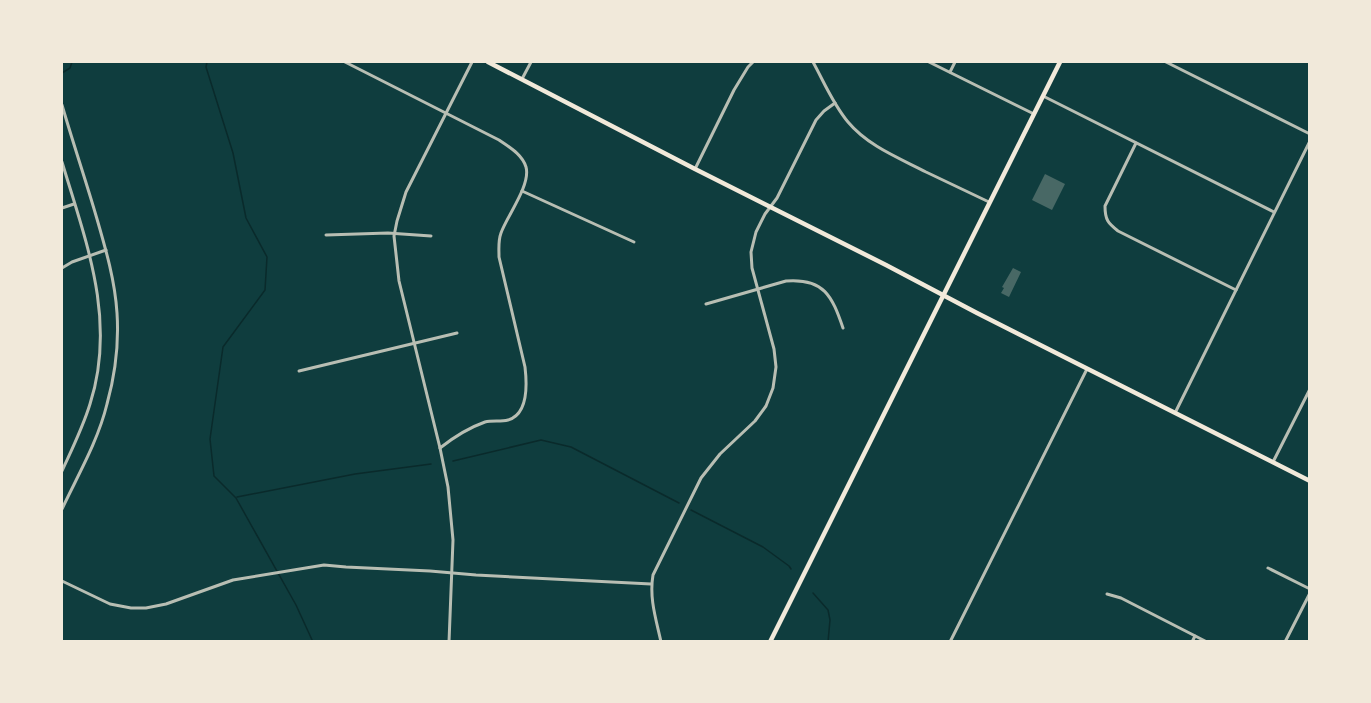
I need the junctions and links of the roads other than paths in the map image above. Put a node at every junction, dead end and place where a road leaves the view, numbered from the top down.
1 (345, 62) edge
2 (472, 62) edge
3 (488, 62) edge
4 (531, 62) edge
5 (753, 62) edge
6 (813, 62) edge
7 (929, 62) edge
8 (955, 62) edge
9 (1060, 62) edge
10 (1166, 62) edge
11 (950, 72) junction
12 (522, 79) junction
13 (1043, 96) junction
14 (835, 103) junction
15 (62, 105) edge
16 (445, 113) junction
17 (1034, 114) junction
18 (1310, 134) edge
19 (1310, 141) edge
20 (1136, 144) junction
21 (62, 162) edge
22 (695, 169) junction
23 (522, 191) junction
24 (989, 202) junction
25 (74, 204) junction
26 (771, 207) junction
27 (62, 208) edge
28 (1274, 212) junction
29 (395, 233) junction
30 (327, 235) dead end
31 (431, 236) dead end
32 (634, 242) dead end
33 (106, 250) junction
34 (90, 255) junction
35 (62, 268) edge
36 (758, 289) junction
37 (1236, 290) junction
38 (944, 296) junction
39 (706, 304) dead end
40 (843, 328) dead end
41 (457, 333) dead end
42 (415, 344) junction
43 (1087, 369) junction
44 (299, 371) dead end
45 (1310, 389) edge
46 (1175, 413) junction
47 (440, 448) junction
48 (1273, 462) junction
49 (62, 471) edge
50 (1310, 481) edge
51 (62, 509) edge
52 (1268, 568) dead end
53 (451, 573) junction
54 (62, 581) edge
55 (651, 584) junction
56 (1310, 591) edge
57 (1107, 594) dead end
58 (1195, 636) junction
59 (449, 642) edge
60 (661, 642) edge
61 (770, 642) edge
62 (950, 642) edge
63 (1192, 642) edge
64 (1207, 642) edge
65 (1285, 642) edge

1 - 16 street
2 - 16 street
3 - 12 main road
4 - 12 street
5 - 22 street
6 - 14 street
7 - 11 street
8 - 11 street
9 - 13 main road
10 - 18 street
11 - 17 street
12 - 22 main road
13 - 17 main road
13 - 20 street
14 - 24 street
14 - 26 street
15 - 33 street
16 - 23 street
16 - 29 street
17 - 24 main road
19 - 28 street
20 - 28 street
20 - 37 street
21 - 25 street
22 - 26 main road
23 - 32 street
23 - 47 street
24 - 38 main road
25 - 27 street
25 - 34 street
26 - 36 street
26 - 38 main road
28 - 37 street
29 - 30 street
29 - 31 street
29 - 42 street
33 - 34 street
33 - 51 street
34 - 35 street
34 - 49 street
36 - 39 street
36 - 40 street
36 - 55 street
37 - 46 street
38 - 43 main road
38 - 61 main road
41 - 42 street
42 - 44 street
42 - 47 street
43 - 46 main road
43 - 62 street
45 - 48 street
46 - 48 main road
47 - 53 street
48 - 50 main road
52 - 56 street
53 - 54 street
53 - 55 street
53 - 59 street
55 - 60 street
56 - 65 street
57 - 58 street
58 - 63 street
58 - 64 street

